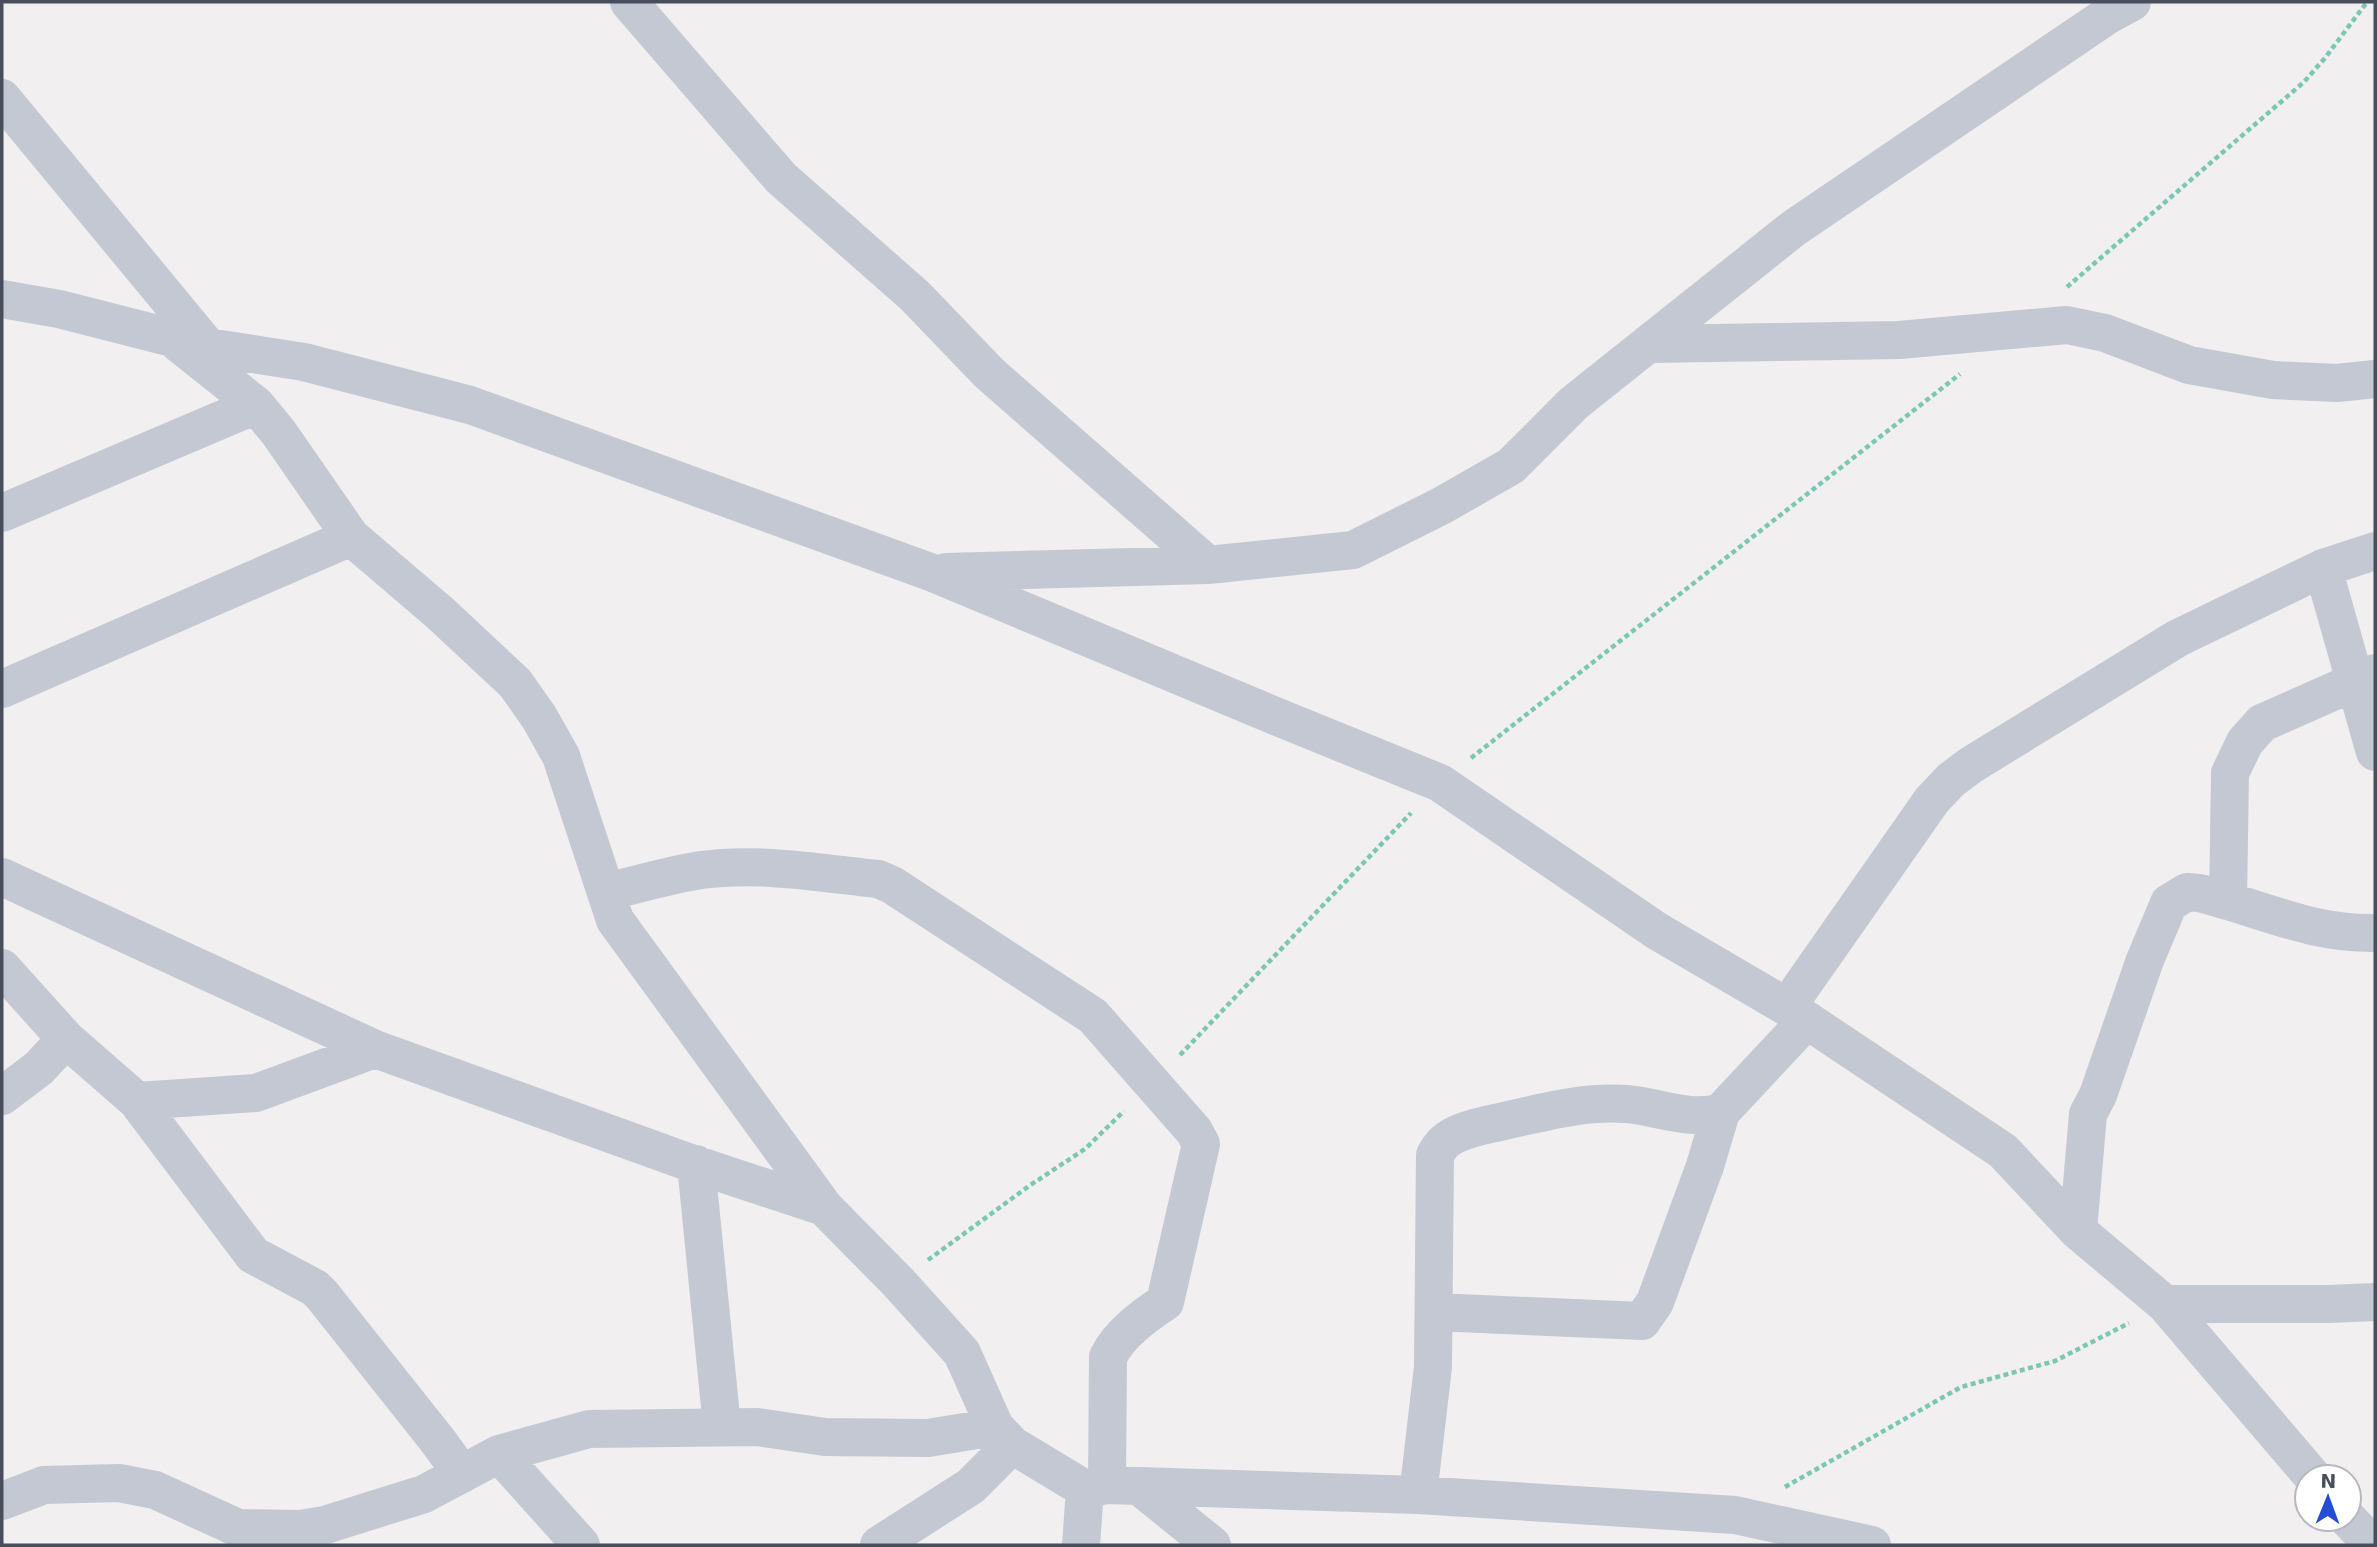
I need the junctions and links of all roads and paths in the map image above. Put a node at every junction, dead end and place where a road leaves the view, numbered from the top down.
1 (629, 2) edge
2 (2133, 2) edge
3 (2367, 2) edge
4 (2, 98) edge
5 (2, 299) edge
6 (2018, 329) junction
7 (192, 343) junction
8 (1648, 344) junction
9 (1968, 368) dead end
10 (2375, 379) edge
11 (256, 405) junction
12 (2, 513) edge
13 (351, 537) junction
14 (2375, 551) edge
15 (1208, 565) junction
16 (2323, 568) junction
17 (933, 573) junction
18 (2365, 678) edge
19 (2, 689) edge
20 (2375, 752) edge
21 (1440, 783) junction
22 (2, 877) edge
23 (607, 892) junction
24 (2228, 901) junction
25 (2375, 933) edge
26 (2, 968) edge
27 (1797, 1014) junction
28 (66, 1038) junction
29 (375, 1049) junction
30 (1151, 1084) junction
31 (2, 1096) edge
32 (136, 1101) junction
33 (1721, 1112) junction
34 (696, 1164) junction
35 (824, 1207) junction
36 (2078, 1231) junction
37 (898, 1282) junction
38 (2375, 1302) edge
39 (2165, 1304) junction
40 (1435, 1312) junction
41 (722, 1427) junction
42 (1003, 1436) junction
43 (499, 1454) junction
44 (2301, 1463) edge
45 (462, 1474) junction
46 (1110, 1486) junction
47 (1418, 1495) junction
48 (2, 1501) edge
49 (1736, 1530) edge
50 (581, 1545) edge
51 (879, 1545) edge
52 (1082, 1545) edge
53 (1212, 1545) edge
54 (1872, 1545) edge

1 - 15 street
2 - 8 street
3 - 6 path
4 - 7 street
5 - 7 street
6 - 8 street
6 - 10 street
7 - 11 street
7 - 17 street
8 - 15 street
9 - 21 path
11 - 12 street
11 - 13 street
13 - 19 street
13 - 23 street
14 - 16 street
15 - 17 street
16 - 18 street
16 - 27 street
17 - 21 street
18 - 20 street
18 - 24 street
21 - 27 street
21 - 30 path
22 - 29 street
23 - 30 street
23 - 35 street
24 - 25 street
24 - 36 street
26 - 28 street
27 - 33 street
27 - 36 street
28 - 31 street
28 - 32 street
29 - 32 street
29 - 34 street
30 - 37 path
30 - 46 street
32 - 45 street
33 - 40 street
33 - 40 street
34 - 35 street
34 - 41 street
35 - 37 street
36 - 39 street
37 - 42 street
38 - 39 street
39 - 44 street
39 - 49 path
40 - 47 street
41 - 42 street
41 - 43 street
42 - 46 street
42 - 51 street
43 - 45 street
43 - 50 street
45 - 48 street
46 - 47 street
46 - 52 street
46 - 53 street
47 - 49 street
49 - 54 street

